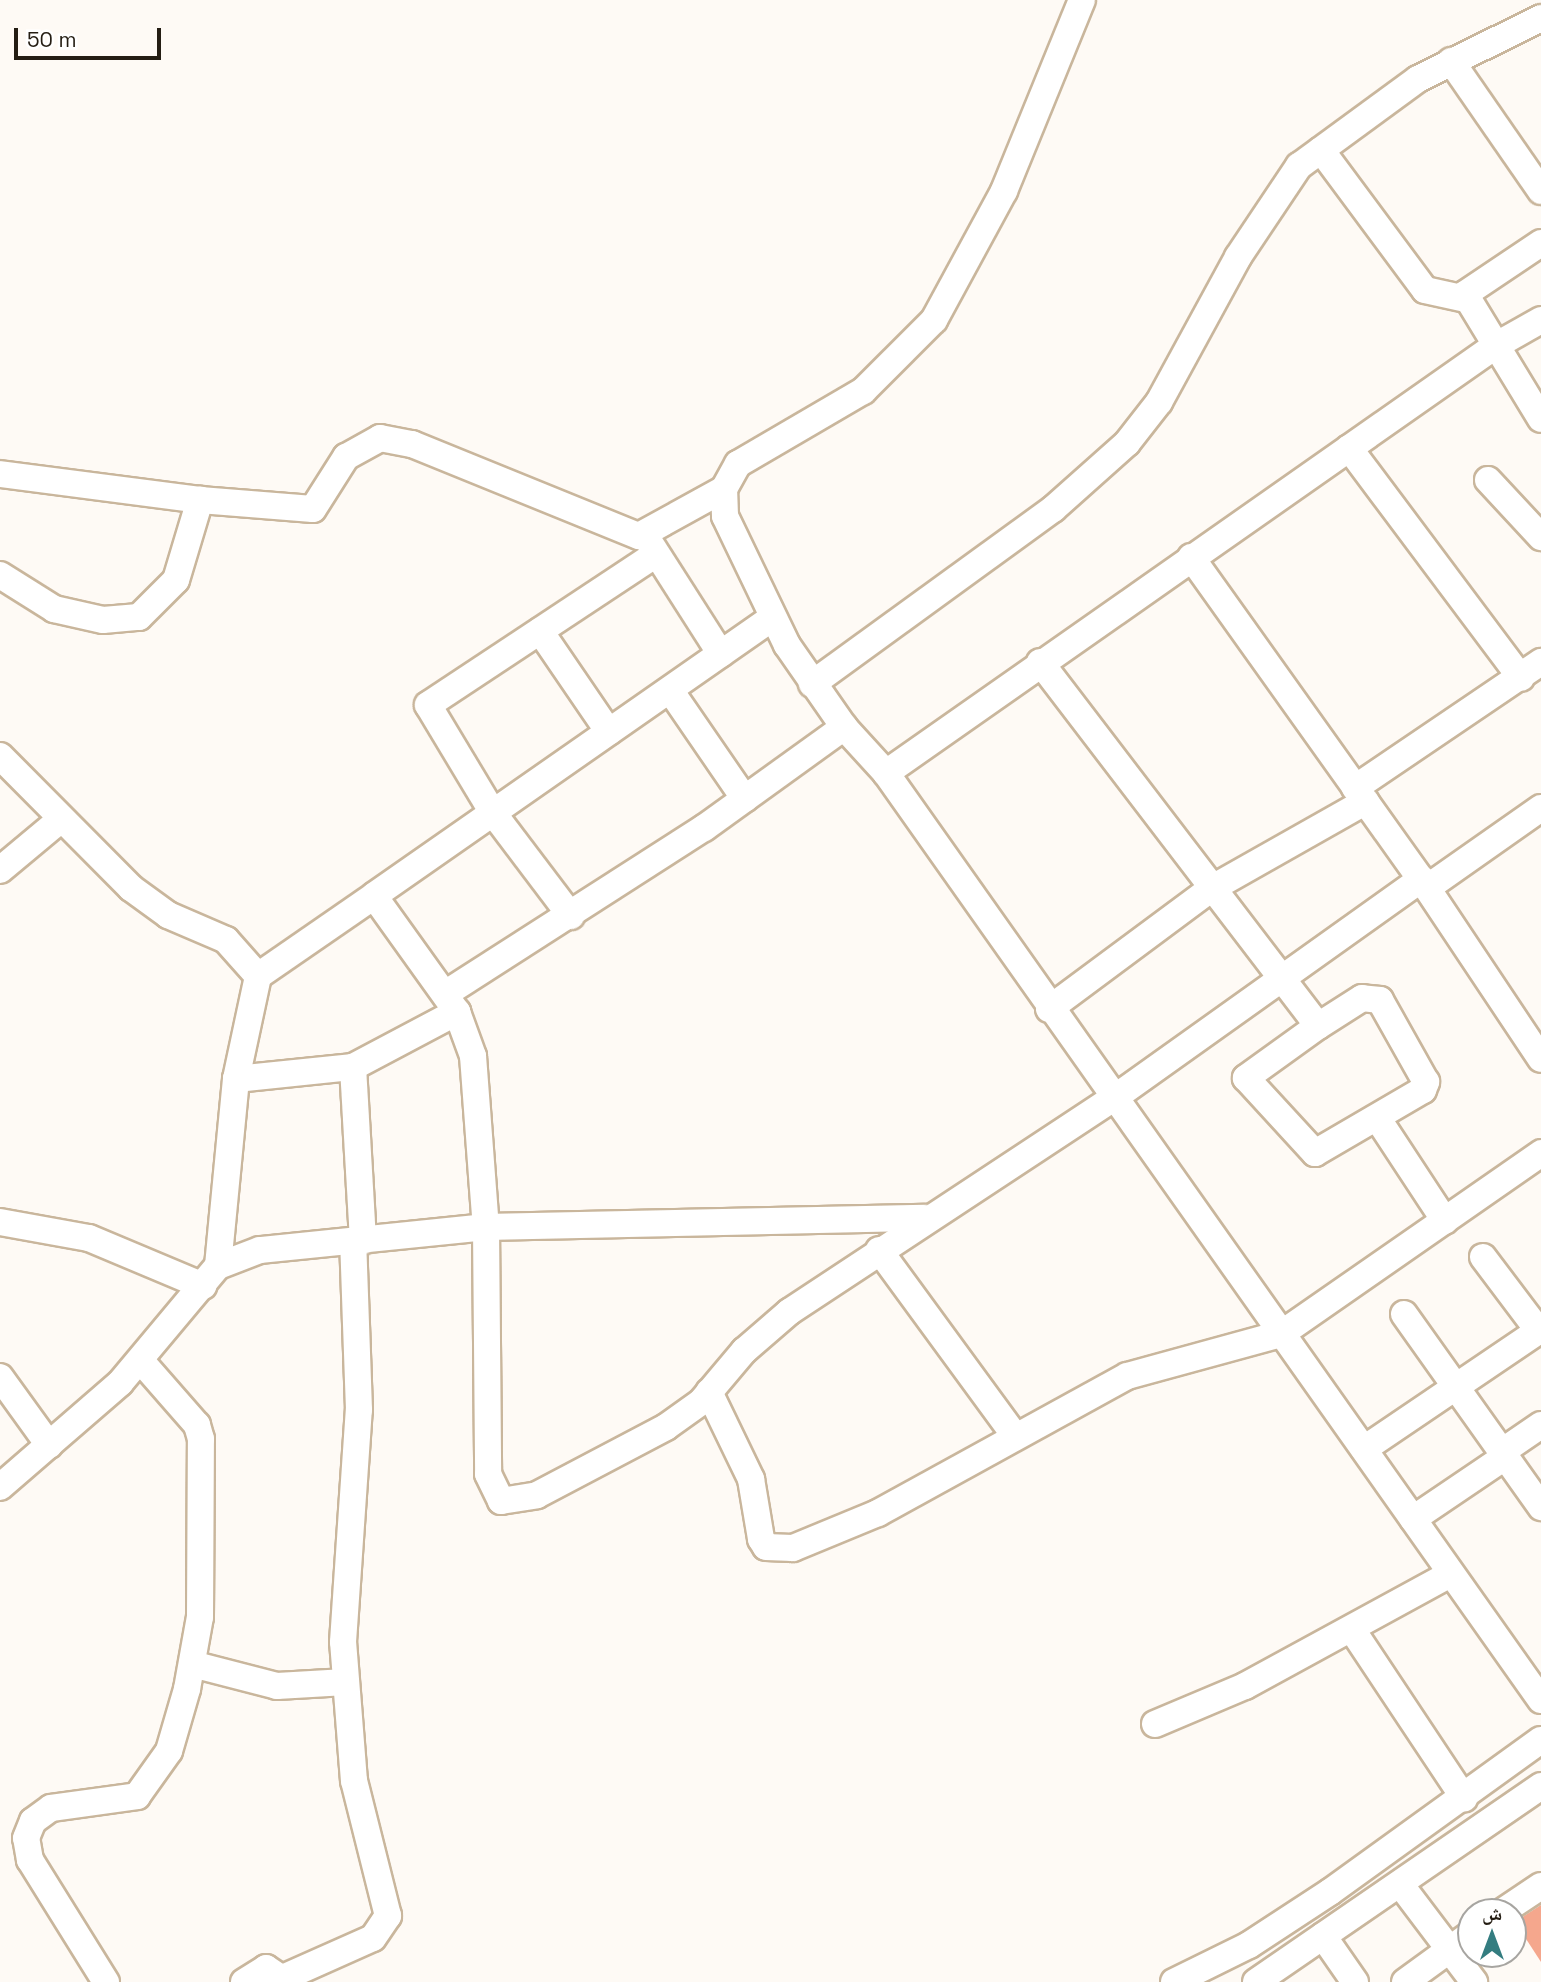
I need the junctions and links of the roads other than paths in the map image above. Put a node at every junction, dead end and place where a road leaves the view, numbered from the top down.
1 (1082, 0) edge
2 (1541, 18) edge
3 (1451, 61) junction
4 (1321, 150) junction
5 (1541, 191) edge
6 (1541, 243) edge
7 (1466, 299) junction
8 (1541, 320) edge
9 (1495, 346) junction
10 (1541, 419) edge
11 (1349, 448) junction
12 (0, 474) edge
13 (1488, 480) dead end
14 (724, 489) junction
15 (200, 500) junction
16 (1541, 537) edge
17 (651, 545) junction
18 (1191, 557) junction
19 (0, 575) edge
20 (772, 618) junction
21 (540, 631) junction
22 (721, 654) junction
23 (1040, 662) junction
24 (1531, 670) edge
25 (811, 684) junction
26 (670, 690) junction
27 (844, 727) junction
28 (610, 732) junction
29 (0, 756) edge
30 (886, 773) junction
31 (1361, 795) junction
32 (745, 799) junction
33 (1541, 808) edge
34 (494, 813) junction
35 (60, 820) junction
36 (0, 870) edge
37 (1424, 883) junction
38 (1209, 890) junction
39 (374, 896) junction
40 (571, 916) junction
41 (258, 976) junction
42 (1278, 978) junction
43 (451, 1003) junction
44 (1049, 1009) junction
45 (1318, 1026) junction
46 (1541, 1059) edge
47 (354, 1067) junction
48 (236, 1079) junction
49 (1117, 1096) junction
50 (1378, 1119) junction
51 (1541, 1153) edge
52 (924, 1218) junction
53 (1445, 1221) junction
54 (0, 1222) edge
55 (486, 1227) junction
56 (358, 1241) junction
57 (879, 1250) junction
58 (1483, 1257) dead end
59 (211, 1276) junction
60 (1404, 1314) dead end
61 (1540, 1330) edge
62 (1281, 1334) junction
63 (141, 1361) junction
64 (0, 1377) edge
65 (1461, 1389) junction
66 (709, 1392) junction
67 (1541, 1425) edge
68 (1015, 1436) junction
69 (49, 1445) junction
70 (1364, 1449) junction
71 (1504, 1454) junction
72 (0, 1487) edge
73 (1541, 1507) edge
74 (1413, 1518) junction
75 (1449, 1575) junction
76 (1353, 1631) junction
77 (192, 1664) junction
78 (346, 1682) junction
79 (1537, 1685) edge
80 (1155, 1724) dead end
81 (1541, 1740) edge
82 (1541, 1786) edge
83 (1464, 1798) junction
84 (1400, 1884) junction
85 (1541, 1886) edge
86 (1523, 1898) edge
87 (1322, 1936) junction
88 (1457, 1937) edge
89 (1457, 1944) edge
90 (285, 1980) edge
91 (106, 1982) edge
92 (244, 1982) edge
93 (1174, 1982) edge
94 (1256, 1982) edge
95 (1355, 1982) edge
96 (1405, 1982) edge

1 - 14 street
2 - 3 street
3 - 4 street
3 - 5 street
4 - 7 street
4 - 25 street
6 - 7 street
7 - 9 street
8 - 9 street
9 - 10 street
9 - 11 street
11 - 18 street
11 - 24 street
12 - 15 street
13 - 16 street
14 - 17 street
14 - 20 street
15 - 17 street
15 - 19 street
17 - 21 street
17 - 22 street
18 - 23 street
18 - 31 street
20 - 22 street
20 - 25 street
21 - 28 street
21 - 34 street
22 - 26 street
23 - 30 street
23 - 38 street
24 - 31 street
25 - 27 street
26 - 28 street
26 - 32 street
27 - 30 street
27 - 32 street
28 - 34 street
29 - 35 street
30 - 44 street
31 - 37 street
31 - 38 street
32 - 40 street
33 - 37 street
34 - 39 street
34 - 40 street
35 - 36 street
35 - 41 street
37 - 42 street
37 - 46 street
38 - 42 street
38 - 44 street
39 - 41 street
39 - 43 street
40 - 43 street
41 - 48 street
42 - 45 street
42 - 49 street
43 - 47 street
43 - 55 street
44 - 49 street
45 - 50 street
45 - 50 street
47 - 48 street
47 - 56 street
48 - 59 street
49 - 52 street
49 - 62 street
50 - 53 street
51 - 53 street
52 - 55 street
52 - 57 street
53 - 62 street
54 - 59 street
55 - 56 street
55 - 66 street
56 - 59 street
56 - 78 street
57 - 66 street
57 - 68 street
58 - 61 street
59 - 63 street
60 - 65 street
61 - 65 street
62 - 68 street
62 - 70 street
63 - 69 street
63 - 77 street
64 - 69 street
65 - 70 street
65 - 71 street
66 - 68 street
67 - 71 street
69 - 72 street
70 - 74 street
71 - 73 street
71 - 74 street
74 - 75 street
75 - 76 street
75 - 79 street
76 - 80 street
76 - 83 street
77 - 78 street
77 - 91 street
78 - 90 street
81 - 83 street
82 - 84 street
83 - 93 street
84 - 87 street
84 - 88 street
85 - 86 street
87 - 94 street
87 - 95 street
89 - 96 street
90 - 92 street

